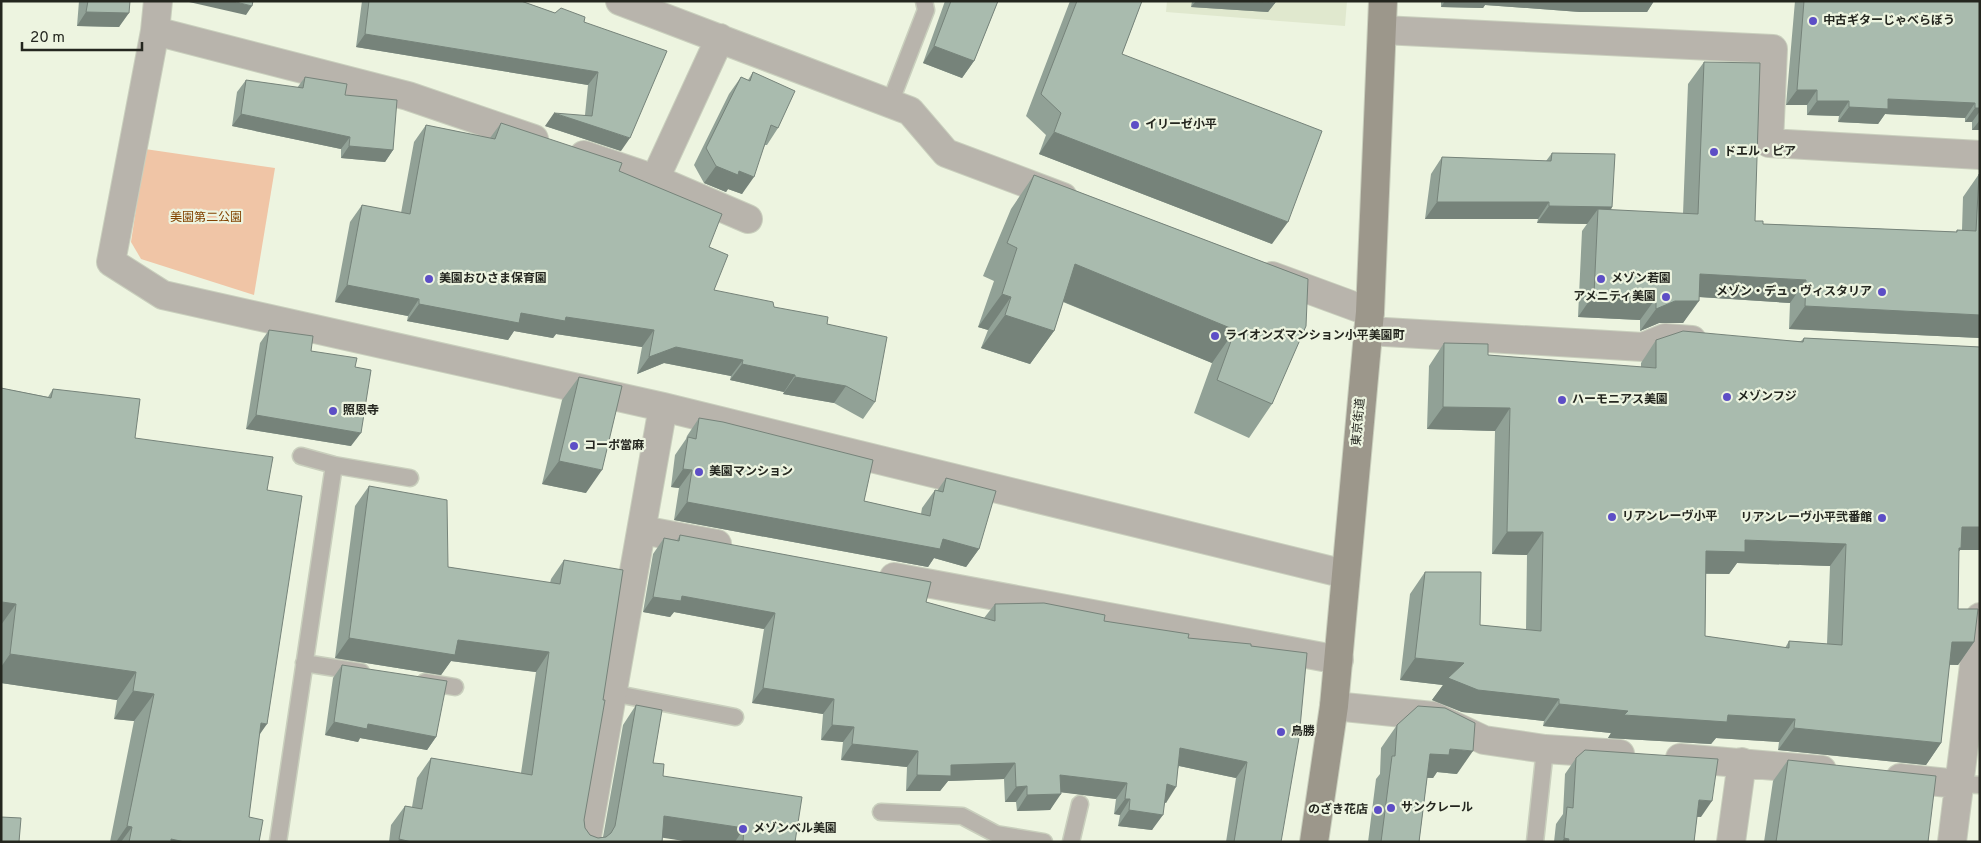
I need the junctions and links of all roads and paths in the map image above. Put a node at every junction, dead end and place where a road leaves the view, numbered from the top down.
1 (158, 1) edge
2 (620, 1) edge
3 (924, 1) edge
4 (1383, 1) edge
5 (1382, 30) junction
6 (155, 31) junction
7 (720, 38) junction
8 (890, 103) junction
9 (1980, 155) edge
10 (655, 179) junction
11 (1085, 206) edge
12 (748, 219) dead end
13 (1251, 268) edge
14 (1369, 322) junction
15 (1714, 341) edge
16 (663, 407) junction
17 (301, 456) dead end
18 (334, 465) junction
19 (410, 478) dead end
20 (642, 530) junction
21 (739, 548) edge
22 (865, 572) edge
23 (1345, 574) junction
24 (1980, 617) edge
25 (1339, 660) junction
26 (304, 663) junction
27 (380, 675) edge
28 (408, 680) edge
29 (455, 687) dead end
30 (612, 693) junction
31 (1334, 706) junction
32 (735, 717) dead end
33 (1545, 749) junction
34 (1742, 762) junction
35 (1850, 773) edge
36 (1879, 776) edge
37 (1969, 784) edge
38 (1080, 804) dead end
39 (881, 812) dead end
40 (278, 842) edge
41 (586, 842) edge
42 (1044, 842) edge
43 (1071, 842) edge
44 (1314, 842) edge
45 (1535, 842) edge
46 (1731, 842) edge
47 (1952, 842) edge

1 - 6 street
2 - 7 street
3 - 8 lane
4 - 5 main road, 東京街道
5 - 9 street
5 - 14 main road, 東京街道
6 - 10 street
6 - 16 street
7 - 8 street
7 - 10 street
8 - 11 street
10 - 12 street
13 - 14 street
14 - 15 street
14 - 23 main road, 東京街道
16 - 20 street
16 - 23 street
17 - 18 lane
18 - 19 lane
18 - 26 lane
20 - 21 street
20 - 30 street
22 - 25 street
23 - 25 main road, 東京街道
24 - 37 street
25 - 31 main road, 東京街道
26 - 27 lane
26 - 40 lane
28 - 29 lane
30 - 32 lane
30 - 41 street
31 - 33 street
31 - 44 main road, 東京街道
33 - 34 street
33 - 45 lane
34 - 35 street
34 - 46 street
36 - 37 street
37 - 47 street
38 - 43 lane
39 - 42 lane

